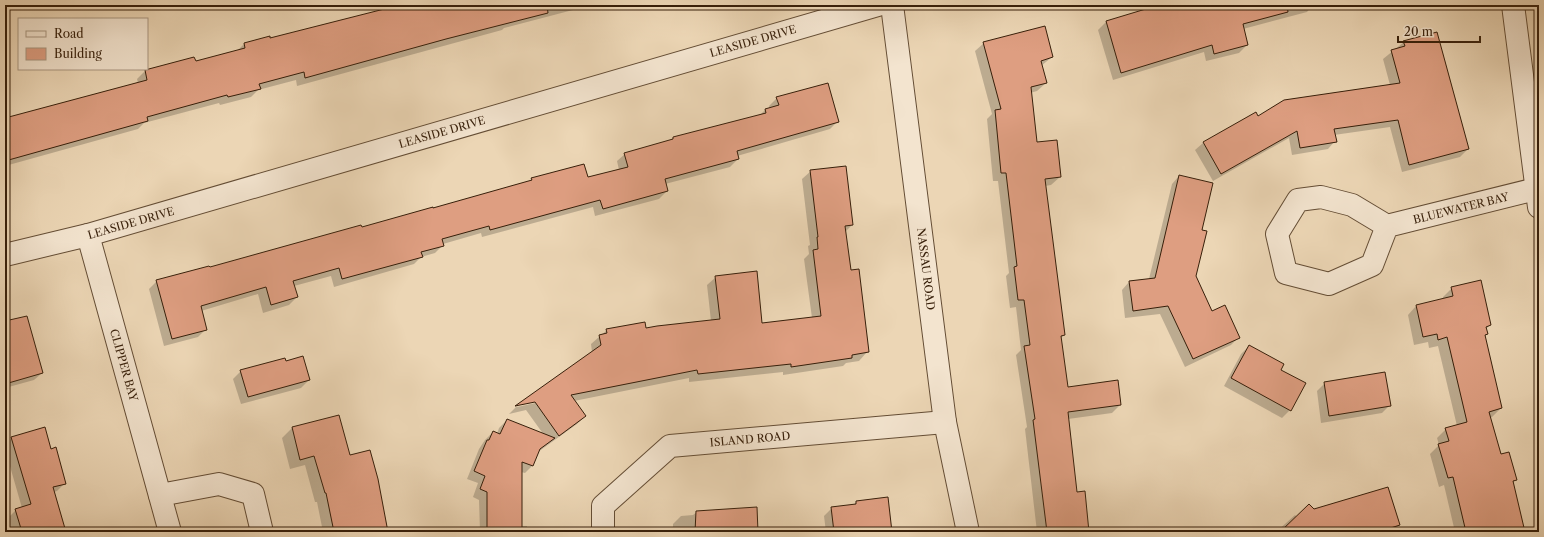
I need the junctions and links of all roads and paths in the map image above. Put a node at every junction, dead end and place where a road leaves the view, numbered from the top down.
1 (878, 5) edge
2 (892, 5) edge
3 (1513, 5) edge
4 (1537, 198) edge
5 (1386, 226) junction
6 (88, 235) junction
7 (5, 255) edge
8 (945, 422) junction
9 (160, 495) junction
10 (170, 532) edge
11 (262, 532) edge
12 (603, 532) edge
13 (968, 532) edge

1 - 6 street, LEASIDE DRIVE
2 - 8 street, NASSAU ROAD
3 - 4 street
4 - 5 street, BLUEWATER BAY
5 - 5 street
6 - 7 street, LEASIDE DRIVE
6 - 9 street, CLIPPER BAY
8 - 12 street, ISLAND ROAD
8 - 13 street, NASSAU ROAD
9 - 10 street, CLIPPER BAY
9 - 11 street

